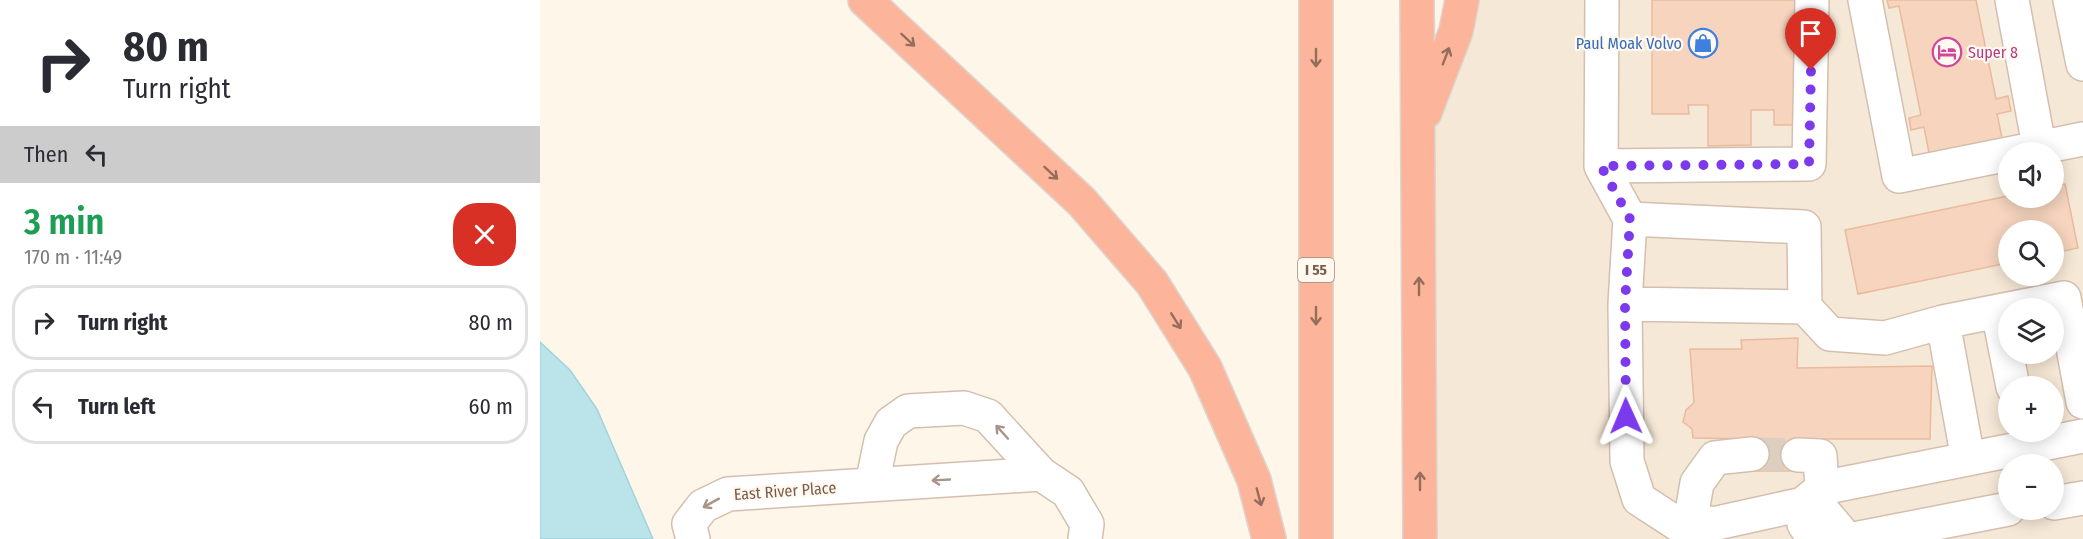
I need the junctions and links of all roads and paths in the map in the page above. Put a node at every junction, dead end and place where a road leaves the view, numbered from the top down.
1 (865, 0) edge
2 (1316, 0) edge
3 (1417, 0) edge
4 (1462, 0) edge
5 (1602, 0) edge
6 (1812, 0) edge
7 (1865, 0) edge
8 (2013, 0) edge
9 (2070, 0) edge
10 (2083, 64) edge
11 (1418, 131) junction
12 (2083, 139) edge
13 (2038, 142) edge
14 (2064, 142) edge
15 (1998, 155) edge
16 (1601, 166) junction
17 (1630, 219) junction
18 (2074, 297) edge
19 (1625, 304) junction
20 (1805, 307) junction
21 (1998, 311) edge
22 (1943, 322) junction
23 (2083, 402) edge
24 (2083, 436) edge
25 (2064, 437) edge
26 (2017, 442) edge
27 (1752, 454) tunnel mouth
28 (1798, 455) tunnel mouth
29 (1968, 459) junction
30 (1041, 474) junction
31 (872, 484) junction
32 (2083, 498) edge
33 (2064, 501) edge
34 (1811, 511) edge
35 (1995, 520) edge
36 (1690, 524) junction
37 (1868, 537) edge
38 (693, 539) edge
39 (1085, 539) edge
40 (1269, 539) edge
41 (1316, 539) edge
42 (1420, 539) edge
43 (1838, 539) edge

1 -> 40 highway
2 -> 41 highway, I 55
3 - 11 highway
11 -> 4 highway
5 - 16 street
6 - 16 street
7 - 15 street
8 - 13 street
9 - 10 street
42 -> 11 highway
12 - 14 street
16 - 17 street
17 - 19 street
17 - 20 street
18 - 23 street
19 - 20 street
19 - 36 street
20 - 22 street
21 - 22 street
22 - 29 street
24 - 25 street
26 - 29 street
27 - 36 street
28 - 34 street
29 - 34 street
30 -> 31 street, East River Place
30 -> 31 street
30 - 39 street
31 -> 38 street, East River Place
32 - 33 street
34 - 36 street
34 - 43 street
35 - 37 street

